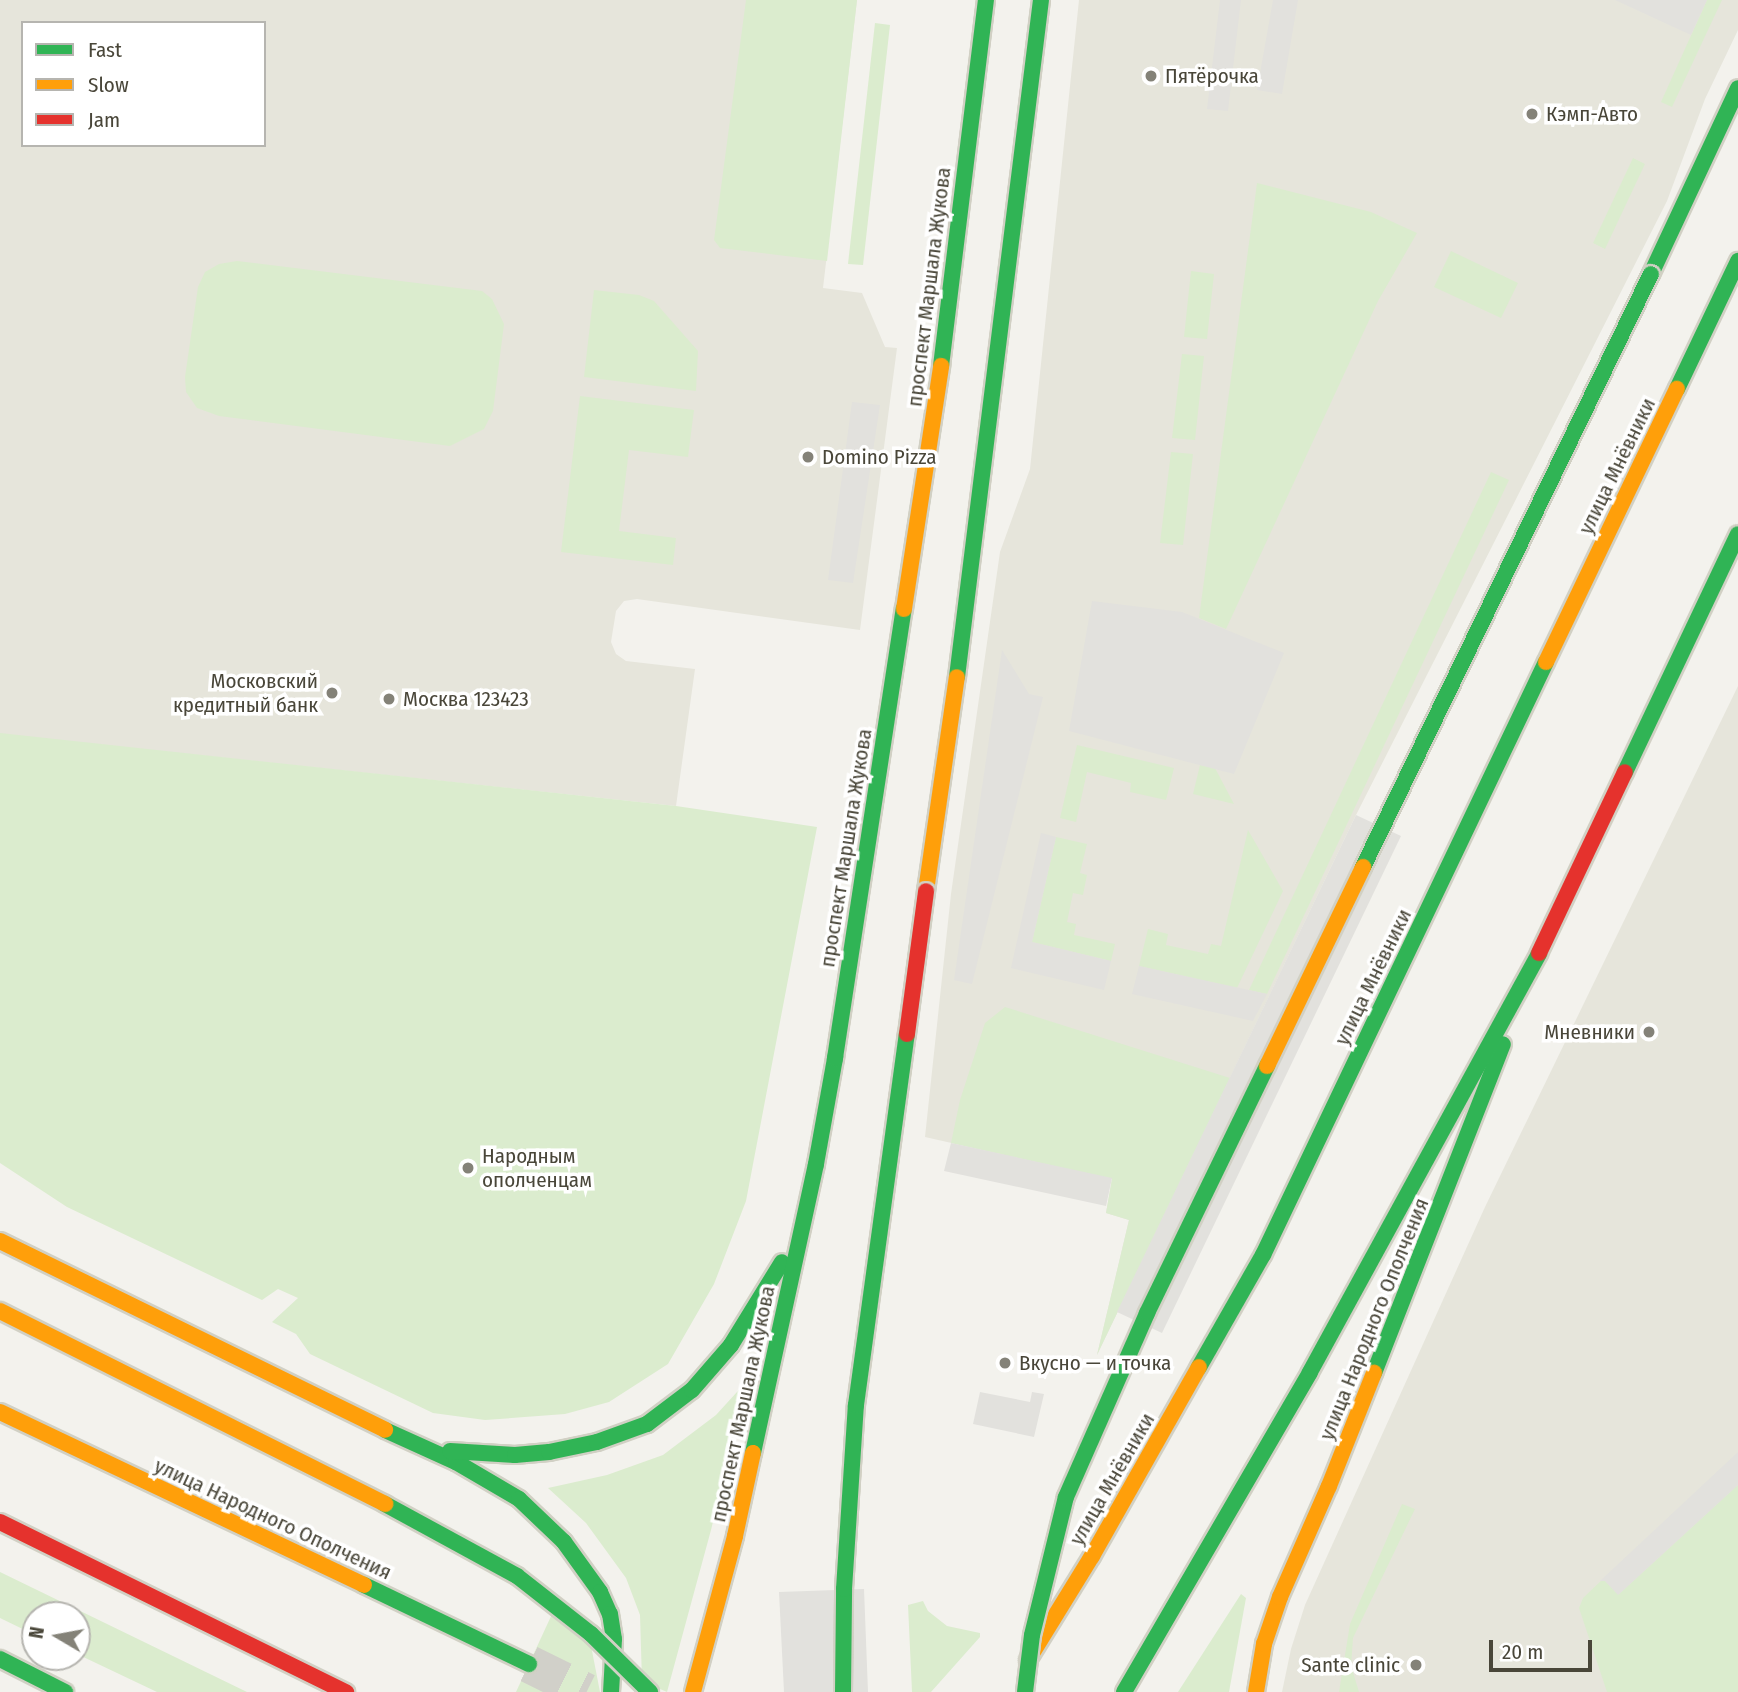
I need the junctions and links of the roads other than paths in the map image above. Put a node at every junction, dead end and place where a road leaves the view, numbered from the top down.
1 (986, 0) edge
2 (1041, 0) edge
3 (1738, 88) edge
4 (1738, 261) edge
5 (1738, 534) edge
6 (1535, 961) junction
7 (816, 1164) junction
8 (0, 1241) edge
9 (0, 1311) edge
10 (0, 1412) edge
11 (424, 1447) junction
12 (0, 1522) edge
13 (0, 1659) edge
14 (529, 1664) tunnel mouth
15 (65, 1692) edge
16 (346, 1692) edge
17 (611, 1692) edge
18 (650, 1692) edge
19 (692, 1692) edge
20 (843, 1692) edge
21 (1008, 1692) edge
22 (1025, 1692) edge
23 (1124, 1692) edge
24 (1256, 1692) edge

1 - 7 main road, проспект Маршала Жукова
2 - 20 main road, bridge
3 - 22 main road, bridge
4 - 21 main road, улица Мнёвники
5 - 6 main road
6 - 23 main road
6 - 24 main road, улица Народного Ополчения
7 - 11 main road
7 - 19 main road, проспект Маршала Жукова
8 - 11 main road
9 - 18 main road, bridge
10 - 14 main road, улица Народного Ополчения
11 - 17 main road
12 - 16 main road
13 - 15 main road

